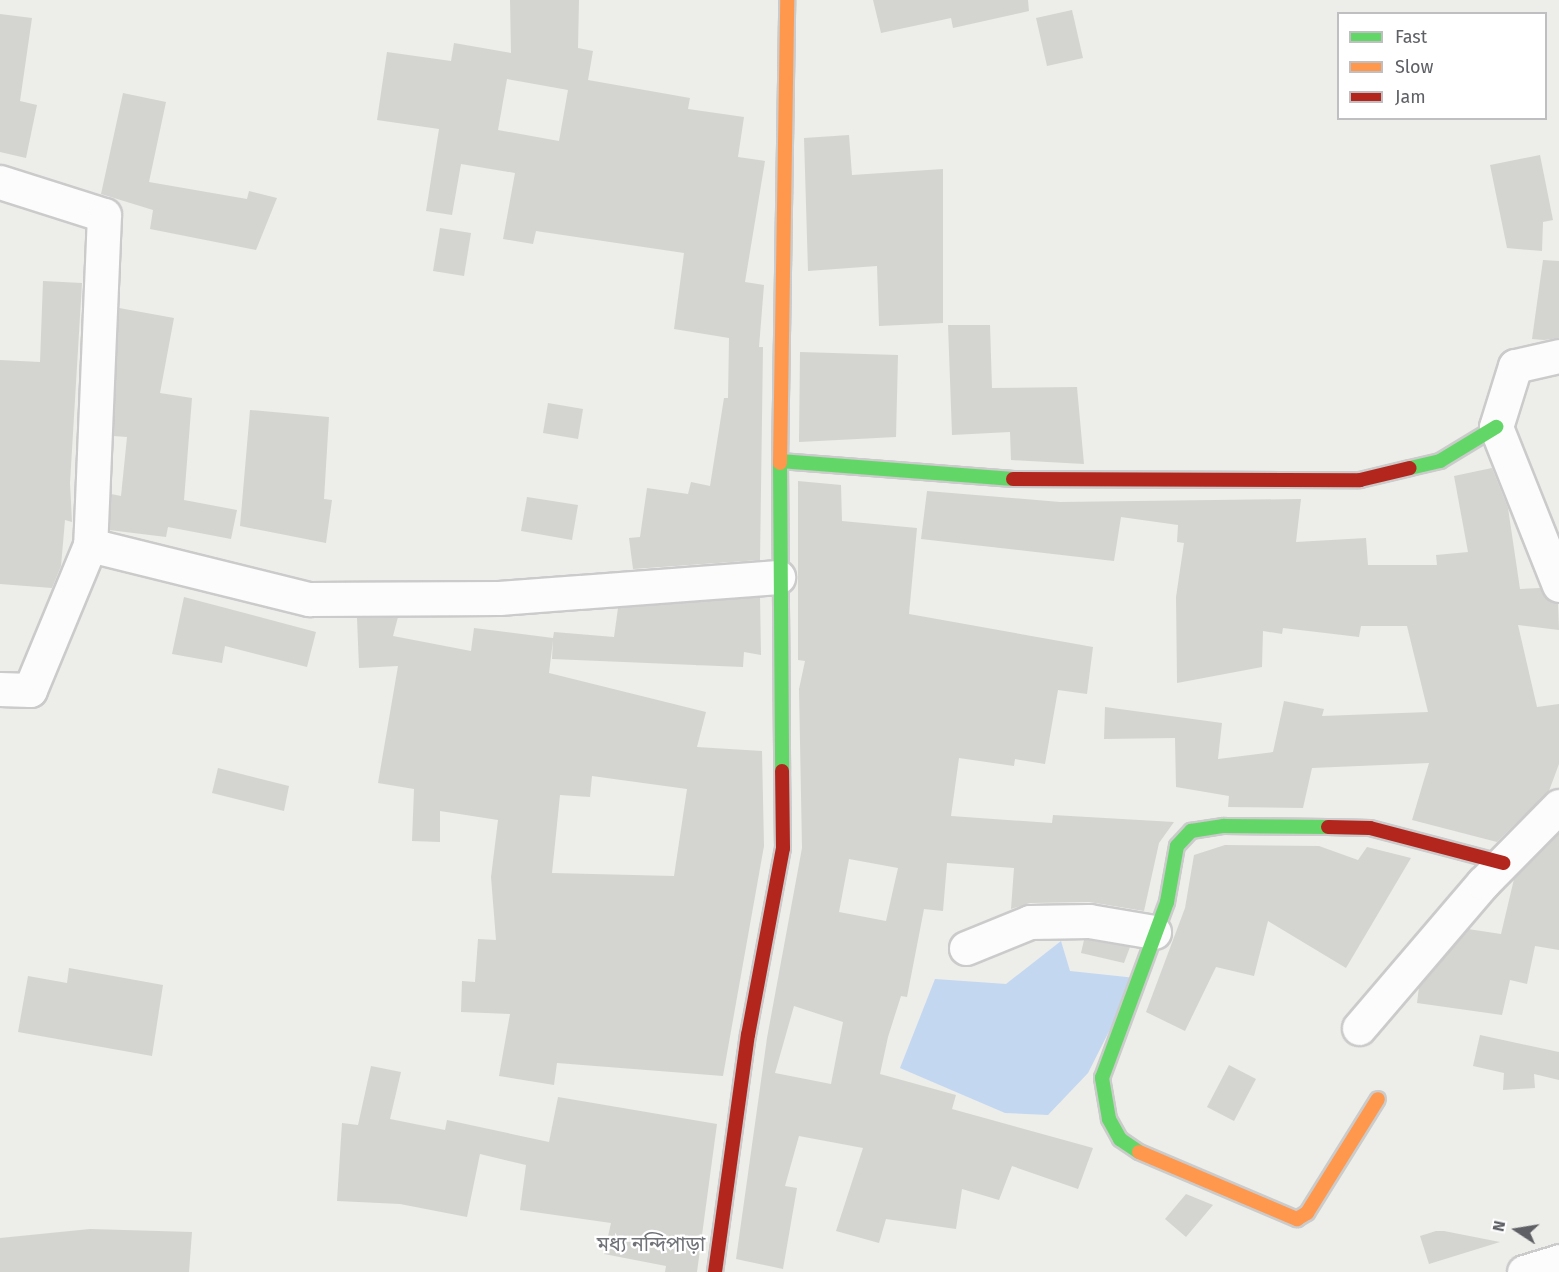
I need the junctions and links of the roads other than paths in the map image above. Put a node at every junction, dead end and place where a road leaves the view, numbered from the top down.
1 (787, 0) edge
2 (0, 182) edge
3 (1559, 356) edge
4 (1496, 428) junction
5 (780, 461) junction
6 (90, 545) junction
7 (778, 577) junction
8 (1559, 585) edge
9 (0, 689) edge
10 (1559, 806) edge
11 (1503, 863) junction
12 (1154, 932) junction
13 (966, 948) dead end
14 (1359, 1028) dead end
15 (1378, 1099) dead end
16 (1559, 1261) edge
17 (716, 1272) edge
18 (1524, 1272) edge

1 - 5 street
2 - 6 street
3 - 4 street
4 - 5 street
4 - 8 street
5 - 7 street
6 - 7 street
6 - 9 street
7 - 17 street
10 - 11 street
11 - 12 street
11 - 14 street
12 - 13 street
12 - 15 street
16 - 18 street

